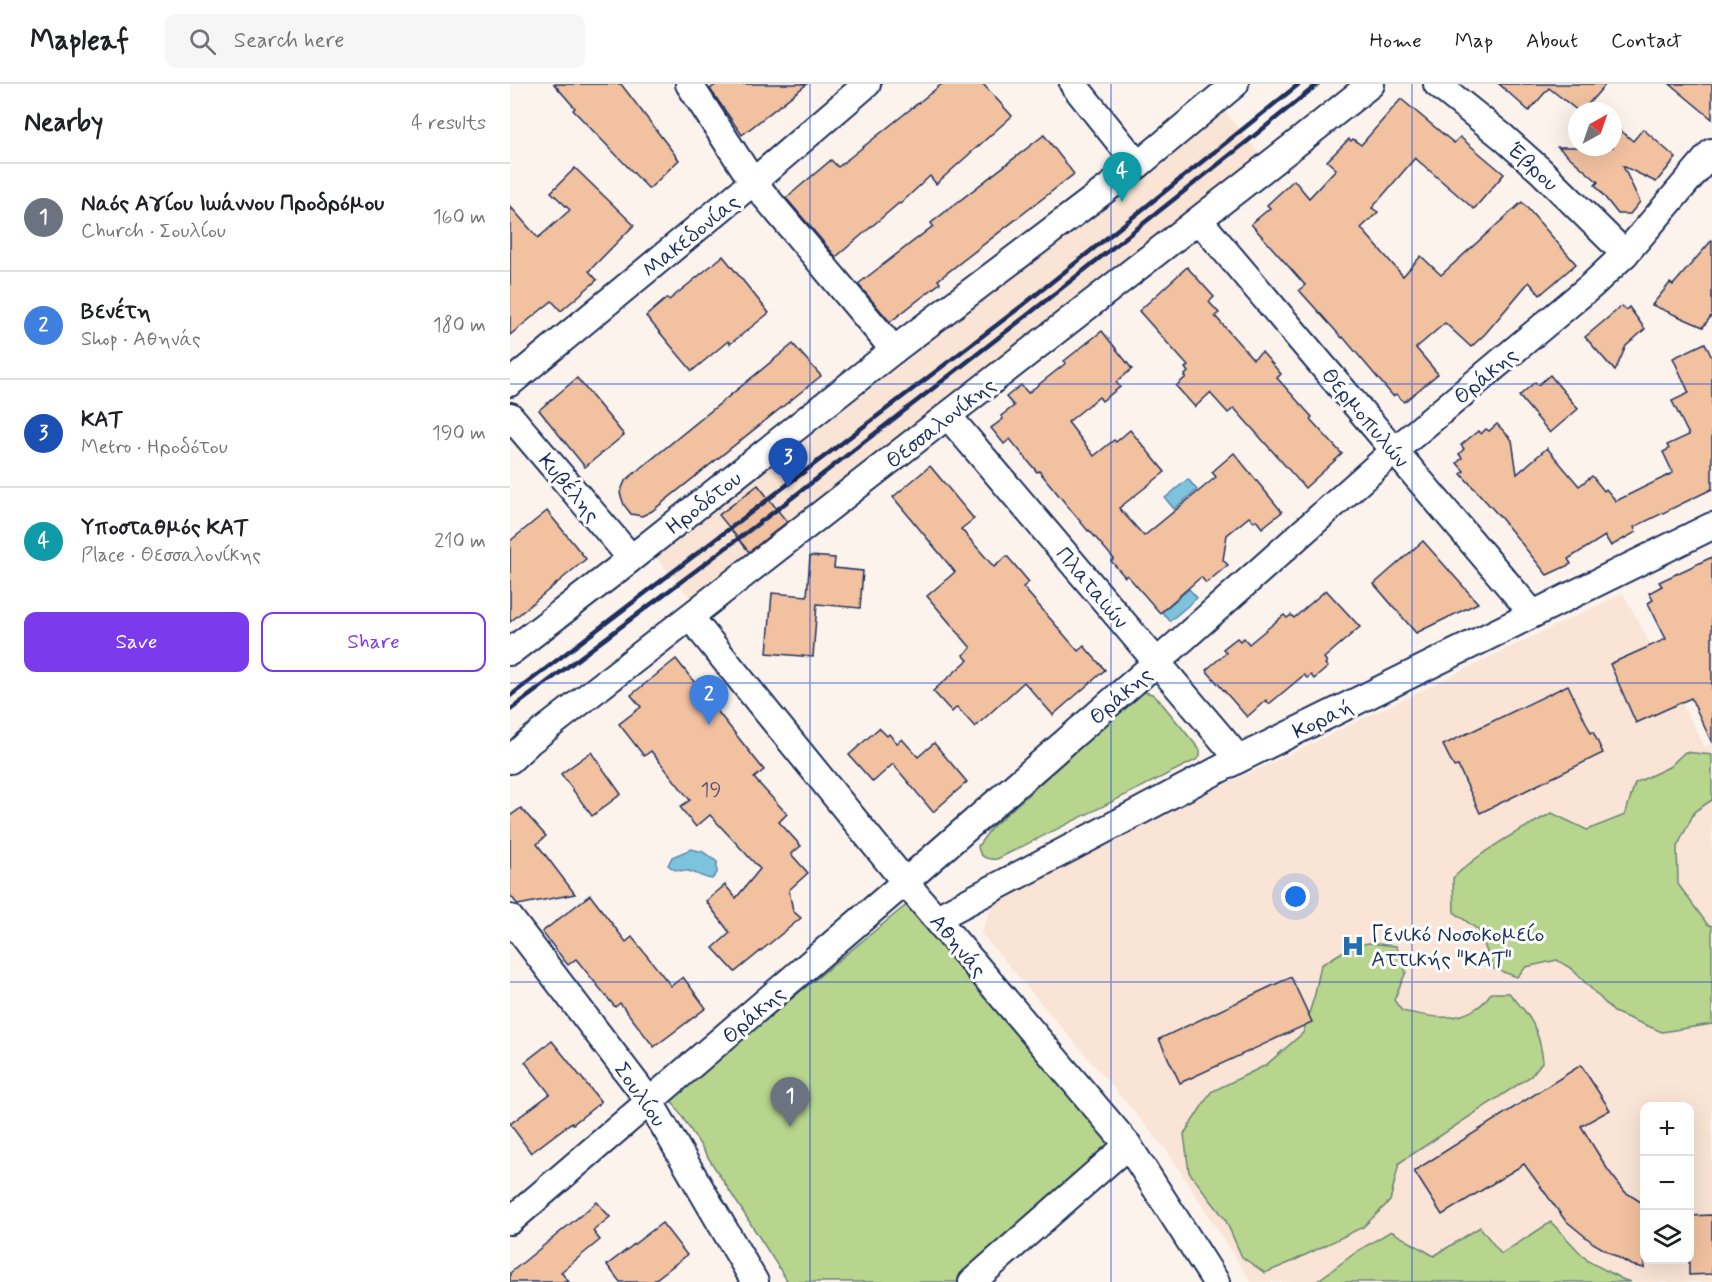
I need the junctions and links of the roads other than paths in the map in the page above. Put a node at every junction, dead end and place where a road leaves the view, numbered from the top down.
1 (689, 84) edge
2 (867, 84) edge
3 (1073, 84) edge
4 (1235, 84) edge
5 (1371, 84) edge
6 (1437, 84) edge
7 (1712, 152) edge
8 (1138, 165) junction
9 (753, 182) junction
10 (1199, 220) junction
11 (1625, 254) junction
12 (894, 350) junction
13 (514, 375) edge
14 (510, 416) edge
15 (948, 416) junction
16 (1394, 451) junction
17 (1712, 526) edge
18 (631, 558) junction
19 (1533, 614) junction
20 (690, 617) junction
21 (510, 652) edge
22 (1157, 662) junction
23 (1239, 759) junction
24 (510, 760) edge
25 (905, 882) junction
26 (510, 918) edge
27 (936, 918) junction
28 (650, 1102) junction
29 (1128, 1145) junction
30 (510, 1221) edge
31 (755, 1282) edge
32 (972, 1282) edge
33 (1216, 1282) edge

1 - 9 street
2 - 9 street, Μακεδονίας
3 - 8 street
4 - 8 street
5 - 10 street, Θεσσαλονίκης
6 - 11 street, Έβρου
7 - 11 street, Θράκης
8 - 12 street
9 - 12 street
9 - 13 street, Μακεδονίας
10 - 15 street, Θεσσαλονίκης
10 - 16 street, Θερμοπυλών
11 - 16 street, Θράκης
12 - 18 street, Ηροδότου
14 - 18 street, Κυβέλης
15 - 20 street, Θεσσαλονίκης
15 - 22 street, Πλαταιών
16 - 19 street, Θερμοπυλών
16 - 22 street, Θράκης
17 - 19 street, Κοραή
18 - 21 street, Ηροδότου
19 - 23 street, Κοραή
20 - 24 street, Θεσσαλονίκης
20 - 25 street, Αθηνάς
22 - 23 street, Πλαταιών
22 - 25 street, Θράκης
23 - 27 street, Κοραή
25 - 27 street, Αθηνάς
25 - 28 street, Θράκης
26 - 28 street, Σουλίου
27 - 29 street, Αθηνάς
28 - 30 street, Θράκης
28 - 31 street, Σουλίου
29 - 32 street
29 - 33 street, Αθηνάς

